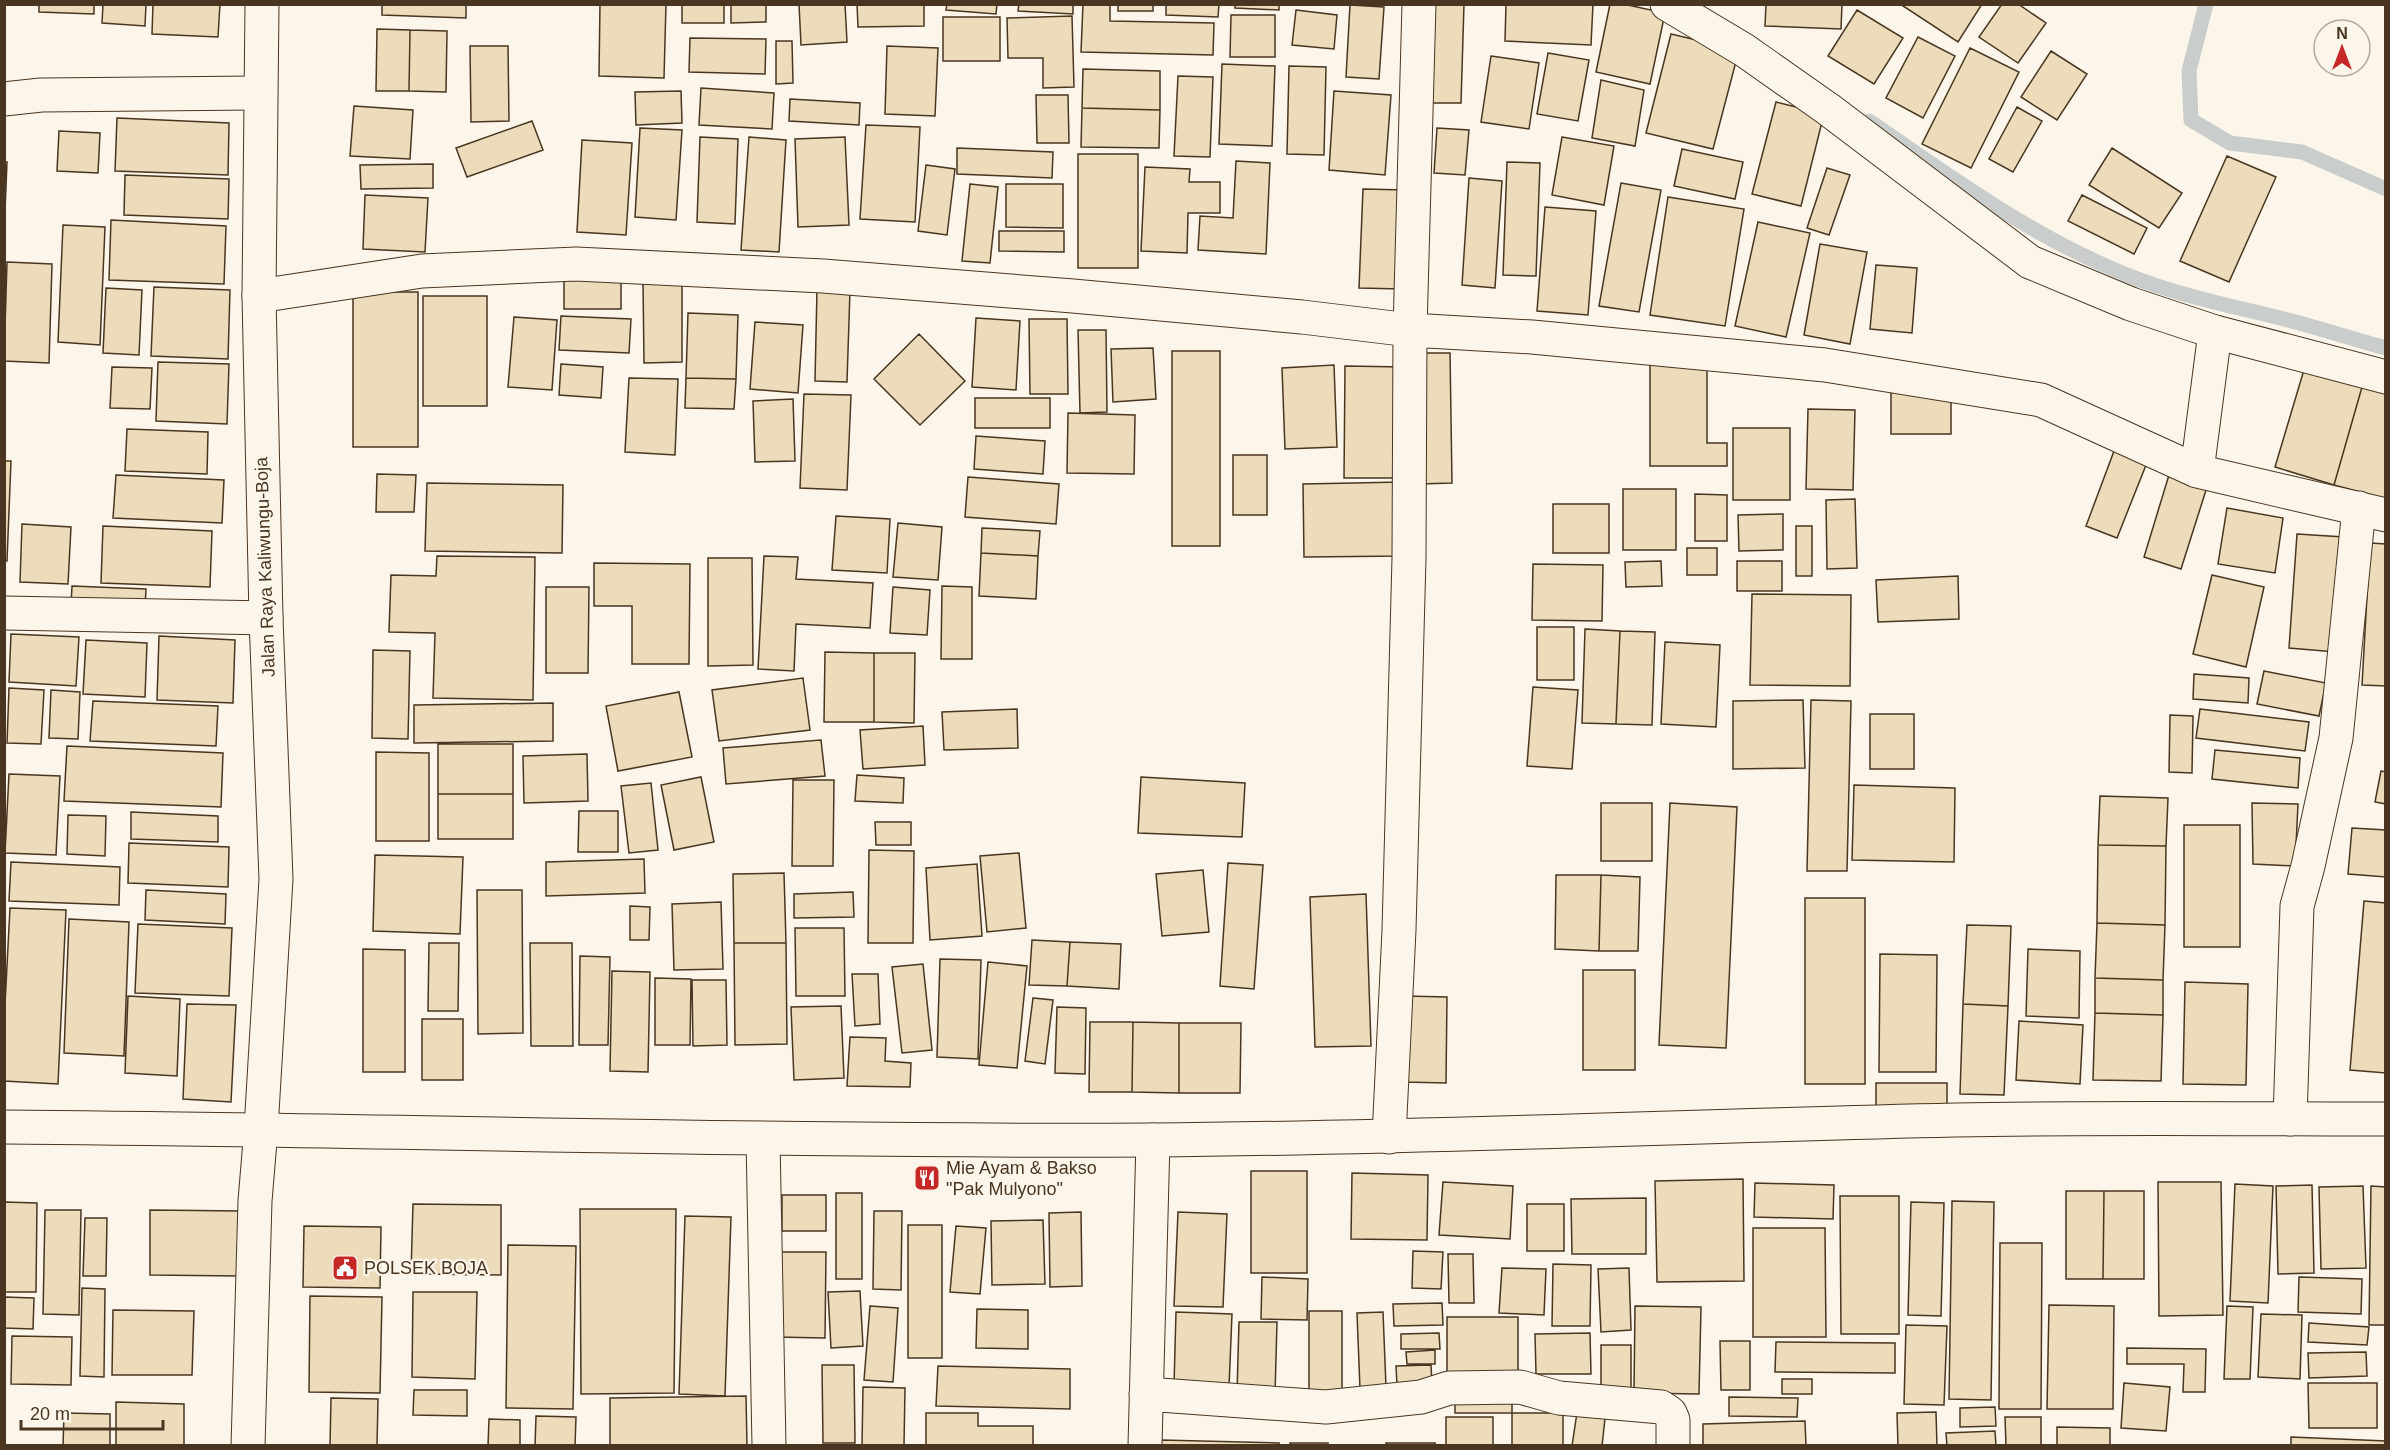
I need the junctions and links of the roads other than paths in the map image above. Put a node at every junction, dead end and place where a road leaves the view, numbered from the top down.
1 (262, 4) edge
2 (1419, 4) edge
3 (1667, 4) edge
4 (260, 93) junction
5 (4, 99) edge
6 (259, 296) junction
7 (1410, 330) junction
8 (2215, 332) junction
9 (2385, 377) edge
10 (2197, 471) junction
11 (2372, 512) edge
12 (4, 613) edge
13 (266, 618) junction
14 (2290, 1119) junction
15 (2385, 1119) edge
16 (4, 1127) edge
17 (261, 1129) junction
18 (1389, 1137) junction
19 (763, 1140) junction
20 (1153, 1140) junction
21 (1146, 1394) junction
22 (248, 1446) edge
23 (769, 1446) edge
24 (1145, 1446) edge
25 (1672, 1446) edge

1 - 4 street, Jalan Raya Kaliwungu-Boja
2 - 7 street
3 - 8 street
4 - 5 street
4 - 6 street, Jalan Raya Kaliwungu-Boja
6 - 7 street
6 - 13 street, Jalan Raya Kaliwungu-Boja
7 - 10 street
7 - 18 street
8 - 9 street
8 - 10 street
10 - 11 street
11 - 14 street
12 - 13 street
13 - 17 street, Jalan Raya Kaliwungu-Boja
14 - 15 street
14 - 18 street
16 - 17 street
17 - 19 street
17 - 22 street, Jalan Raya Kaliwungu-Boja
18 - 20 street
19 - 20 street
19 - 23 street
20 - 21 street
21 - 24 street
21 - 25 street

